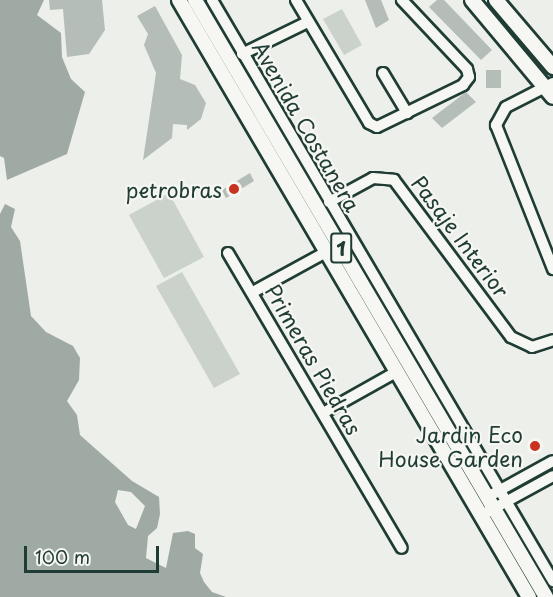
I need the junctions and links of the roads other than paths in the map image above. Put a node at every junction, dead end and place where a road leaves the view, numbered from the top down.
1 (179, 0) edge
2 (195, 0) edge
3 (212, 0) edge
4 (296, 0) edge
5 (402, 0) edge
6 (472, 0) edge
7 (496, 0) edge
8 (306, 19) junction
9 (243, 54) junction
10 (553, 68) edge
11 (383, 73) dead end
12 (551, 89) edge
13 (407, 113) junction
14 (329, 202) junction
15 (326, 252) junction
16 (228, 253) dead end
17 (553, 269) edge
18 (253, 292) junction
19 (553, 340) edge
20 (396, 372) junction
21 (323, 413) junction
22 (553, 461) edge
23 (553, 476) edge
24 (489, 504) junction
25 (402, 549) dead end
26 (553, 581) edge
27 (529, 597) edge
28 (546, 597) edge

1 - 15 main road, 1
2 - 24 main road, 1
3 - 9 street, Avenida Costanera
4 - 8 street
5 - 13 street
6 - 12 main road
7 - 10 main road
8 - 9 street
8 - 13 street
9 - 14 street, Avenida Costanera
11 - 13 street
12 - 17 street
14 - 19 street, Pasaje Interior
14 - 24 street, Avenida Costanera
15 - 18 street
15 - 20 main road, 1
16 - 18 street, Primeras Piedras
18 - 21 street, Primeras Piedras
20 - 21 street
20 - 24 main road, 1
21 - 25 street, Primeras Piedras
22 - 24 street
23 - 24 street
24 - 26 street, Avenida Costanera
24 - 27 main road, 1
24 - 28 main road, 1

